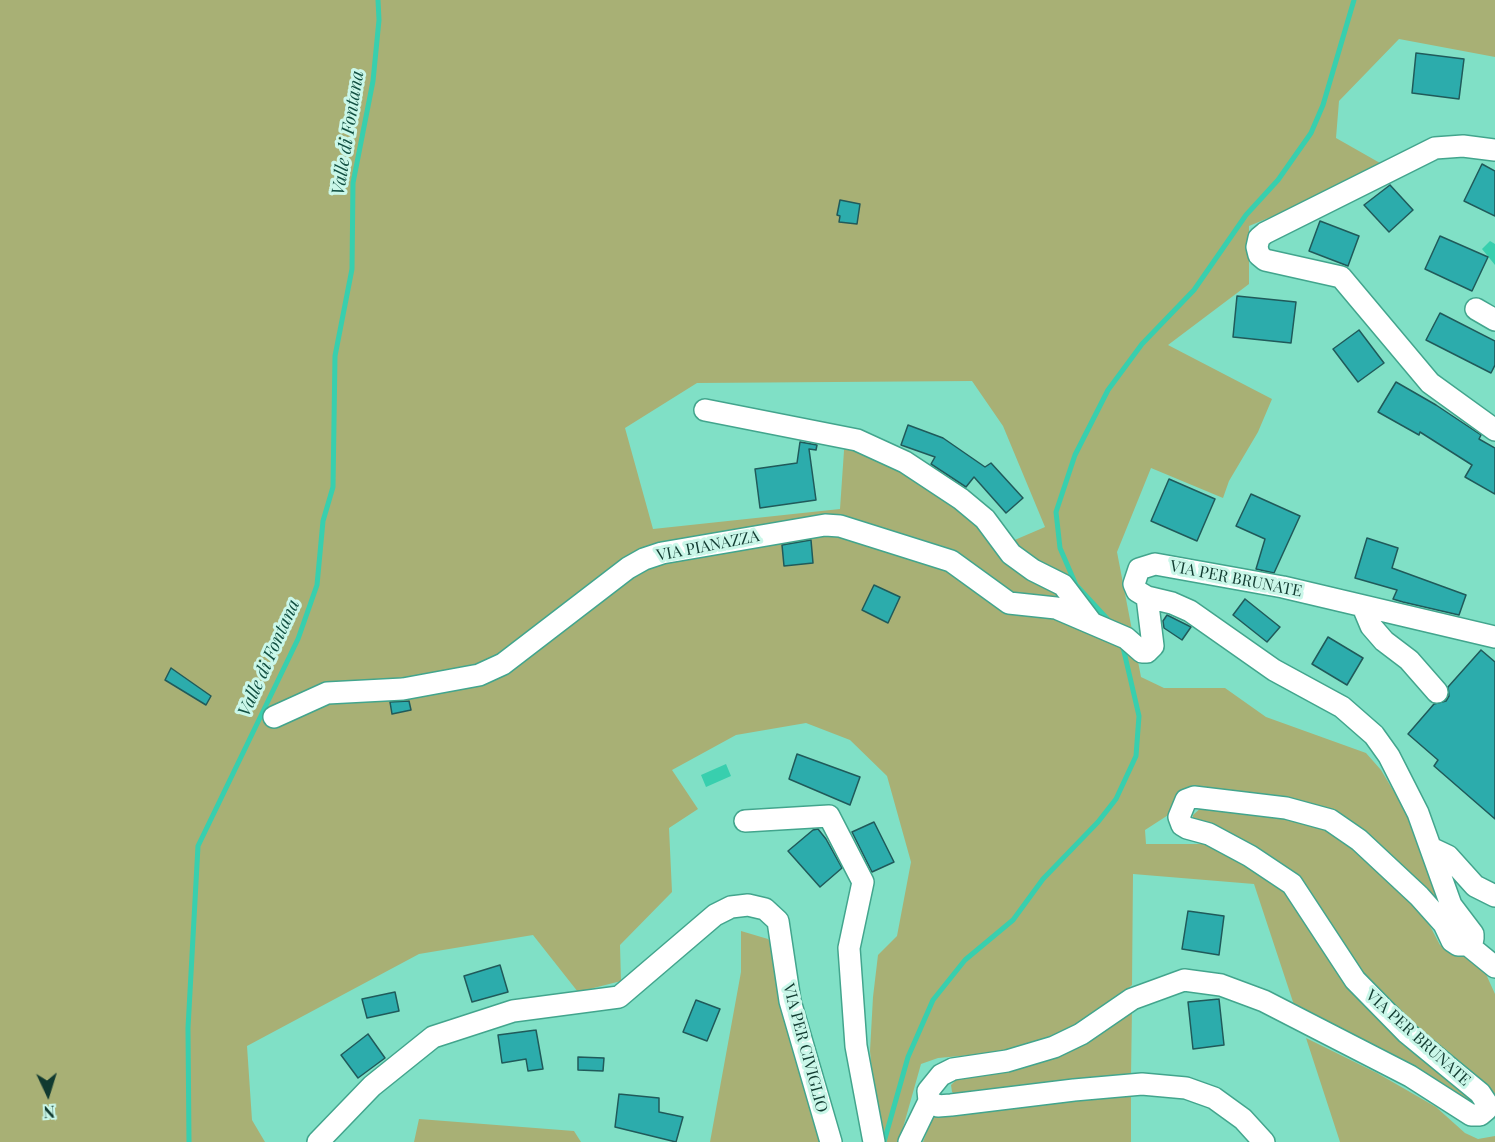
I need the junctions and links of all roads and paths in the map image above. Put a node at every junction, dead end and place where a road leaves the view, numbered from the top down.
1 (1495, 150) edge
2 (1476, 309) dead end
3 (1495, 320) edge
4 (705, 410) dead end
5 (1495, 430) edge
6 (1147, 597) junction
7 (1363, 607) junction
8 (1109, 630) junction
9 (1495, 637) edge
10 (1437, 692) dead end
11 (274, 717) dead end
12 (746, 821) dead end
13 (1431, 848) junction
14 (1495, 896) edge
15 (1468, 945) junction
16 (1495, 967) edge
17 (929, 1101) junction
18 (318, 1142) edge
19 (831, 1142) edge
20 (874, 1142) edge
21 (909, 1142) edge
22 (1264, 1142) edge

1 - 5 street
2 - 3 street
4 - 8 street, VIA PIANAZZA
6 - 7 street, VIA PER BRUNATE
6 - 8 street, VIA PIANAZZA
6 - 13 street
7 - 9 street, VIA PER BRUNATE
7 - 10 street
8 - 11 street, VIA PIANAZZA
12 - 20 street
13 - 14 street
13 - 15 street
15 - 16 street
15 - 17 street, VIA PER BRUNATE
17 - 21 street
17 - 22 street
18 - 19 street, VIA PER CIVIGLIO

